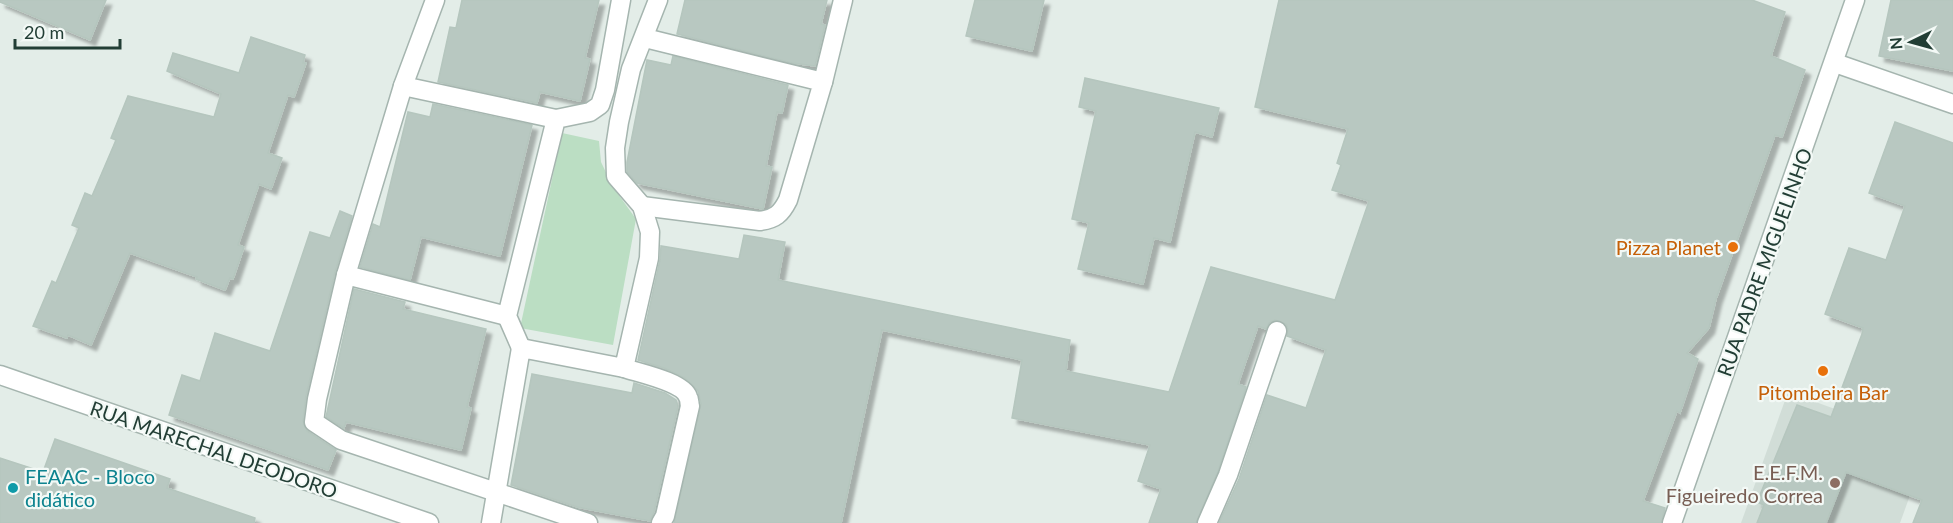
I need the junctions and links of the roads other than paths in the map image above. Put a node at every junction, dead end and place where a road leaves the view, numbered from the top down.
1 (435, 0) edge
2 (621, 0) edge
3 (658, 0) edge
4 (843, 0) edge
5 (1856, 0) edge
6 (645, 38) junction
7 (1835, 63) junction
8 (823, 82) junction
9 (403, 86) junction
10 (1953, 104) edge
11 (556, 119) junction
12 (642, 206) junction
13 (346, 275) junction
14 (507, 316) junction
15 (1277, 331) dead end
16 (521, 348) junction
17 (624, 368) junction
18 (0, 375) edge
19 (498, 492) junction
20 (492, 522) edge
21 (429, 523) edge
22 (588, 523) edge
23 (661, 523) edge
24 (1207, 523) edge
25 (1671, 523) edge

1 - 9 street
2 - 11 street
3 - 6 street
4 - 8 street
5 - 7 street, RUA PADRE MIGUELINHO
6 - 8 street
6 - 12 street
7 - 10 street
7 - 25 street, RUA PADRE MIGUELINHO
8 - 12 street
9 - 11 street
9 - 13 street
11 - 14 street
12 - 17 street
13 - 14 street
13 - 19 street
14 - 16 street
15 - 24 street
16 - 17 street
16 - 19 street
17 - 23 street
18 - 21 street, RUA MARECHAL DEODORO
19 - 20 street
19 - 22 street

